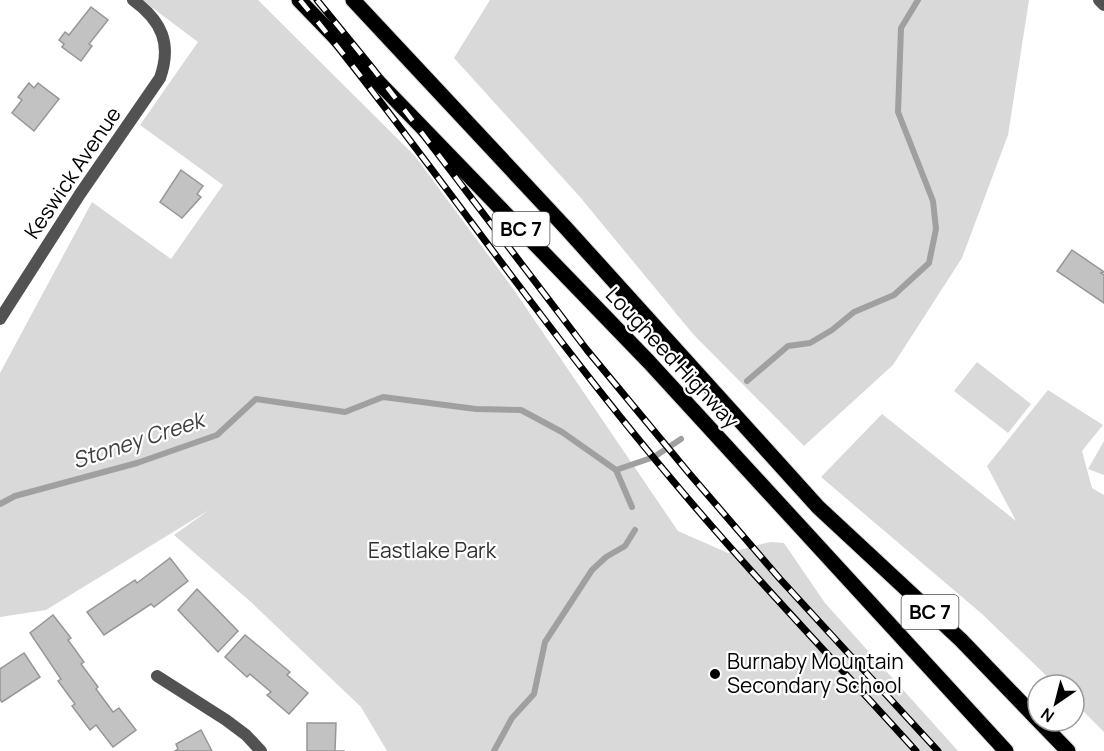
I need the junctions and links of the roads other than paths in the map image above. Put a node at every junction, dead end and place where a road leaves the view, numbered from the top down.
1 (133, 0) edge
2 (299, 0) edge
3 (353, 0) edge
4 (1099, 0) edge
5 (1104, 5) edge
6 (0, 319) edge
7 (157, 676) dead end
8 (1026, 708) edge
9 (1051, 733) edge
10 (261, 751) edge
11 (1006, 751) edge
12 (1068, 751) edge

1 - 6 street, Keswick Avenue
2 - 11 main road, Lougheed Highway / BC 7
3 - 8 main road, Lougheed Highway / BC 7
4 - 5 street
7 - 10 street
9 - 12 main road, Lougheed Highway / BC 7

